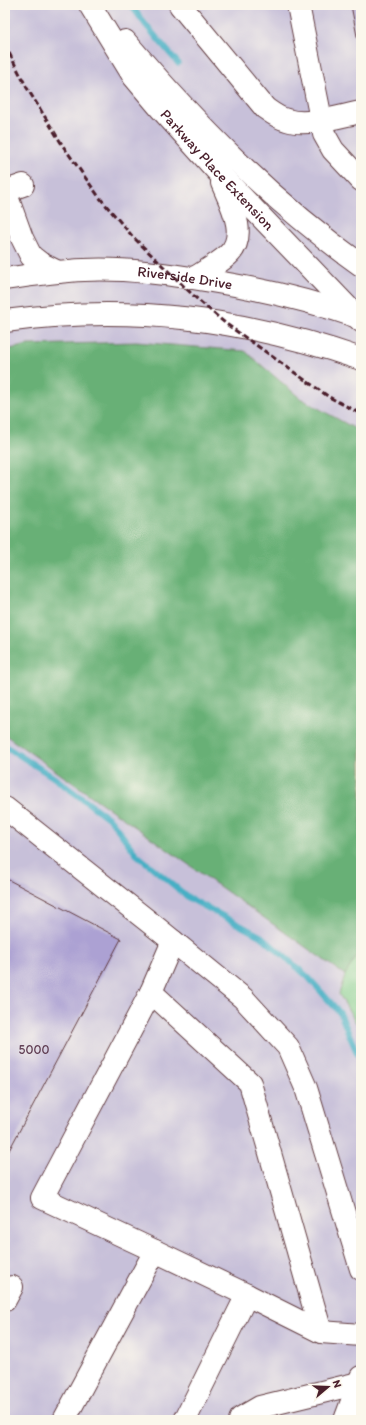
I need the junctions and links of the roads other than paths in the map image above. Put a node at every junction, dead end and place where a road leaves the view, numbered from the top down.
1 (90, 5) edge
2 (94, 5) edge
3 (180, 5) edge
4 (298, 5) edge
5 (361, 112) edge
6 (320, 120) junction
7 (340, 156) junction
8 (361, 160) edge
9 (217, 171) junction
10 (361, 180) edge
11 (11, 189) edge
12 (361, 265) edge
13 (58, 272) junction
14 (194, 278) junction
15 (5, 279) edge
16 (360, 318) edge
17 (5, 321) edge
18 (361, 359) edge
19 (5, 808) edge
20 (173, 941) junction
21 (151, 992) junction
22 (155, 1251) junction
23 (361, 1269) edge
24 (247, 1295) junction
25 (321, 1332) junction
26 (361, 1335) edge
27 (360, 1380) edge
28 (64, 1420) edge
29 (185, 1420) edge
30 (240, 1420) edge
31 (345, 1420) edge

1 - 9 main road, Parkway Place Extension
2 - 12 main road, Parkway Place Extension
3 - 6 main road
4 - 6 main road
5 - 6 main road
6 - 7 main road
7 - 8 main road
7 - 10 main road
9 - 14 main road
9 - 16 main road, Parkway Place Extension
11 - 13 main road
13 - 14 main road, Riverside Drive
13 - 15 main road, Riverside Drive
14 - 16 main road, Riverside Drive
17 - 18 main road
19 - 20 main road
20 - 21 main road
20 - 23 main road
21 - 22 main road
21 - 25 main road
22 - 24 main road
22 - 28 main road
24 - 25 main road
24 - 29 main road
25 - 26 main road
27 - 30 main road
27 - 31 main road

